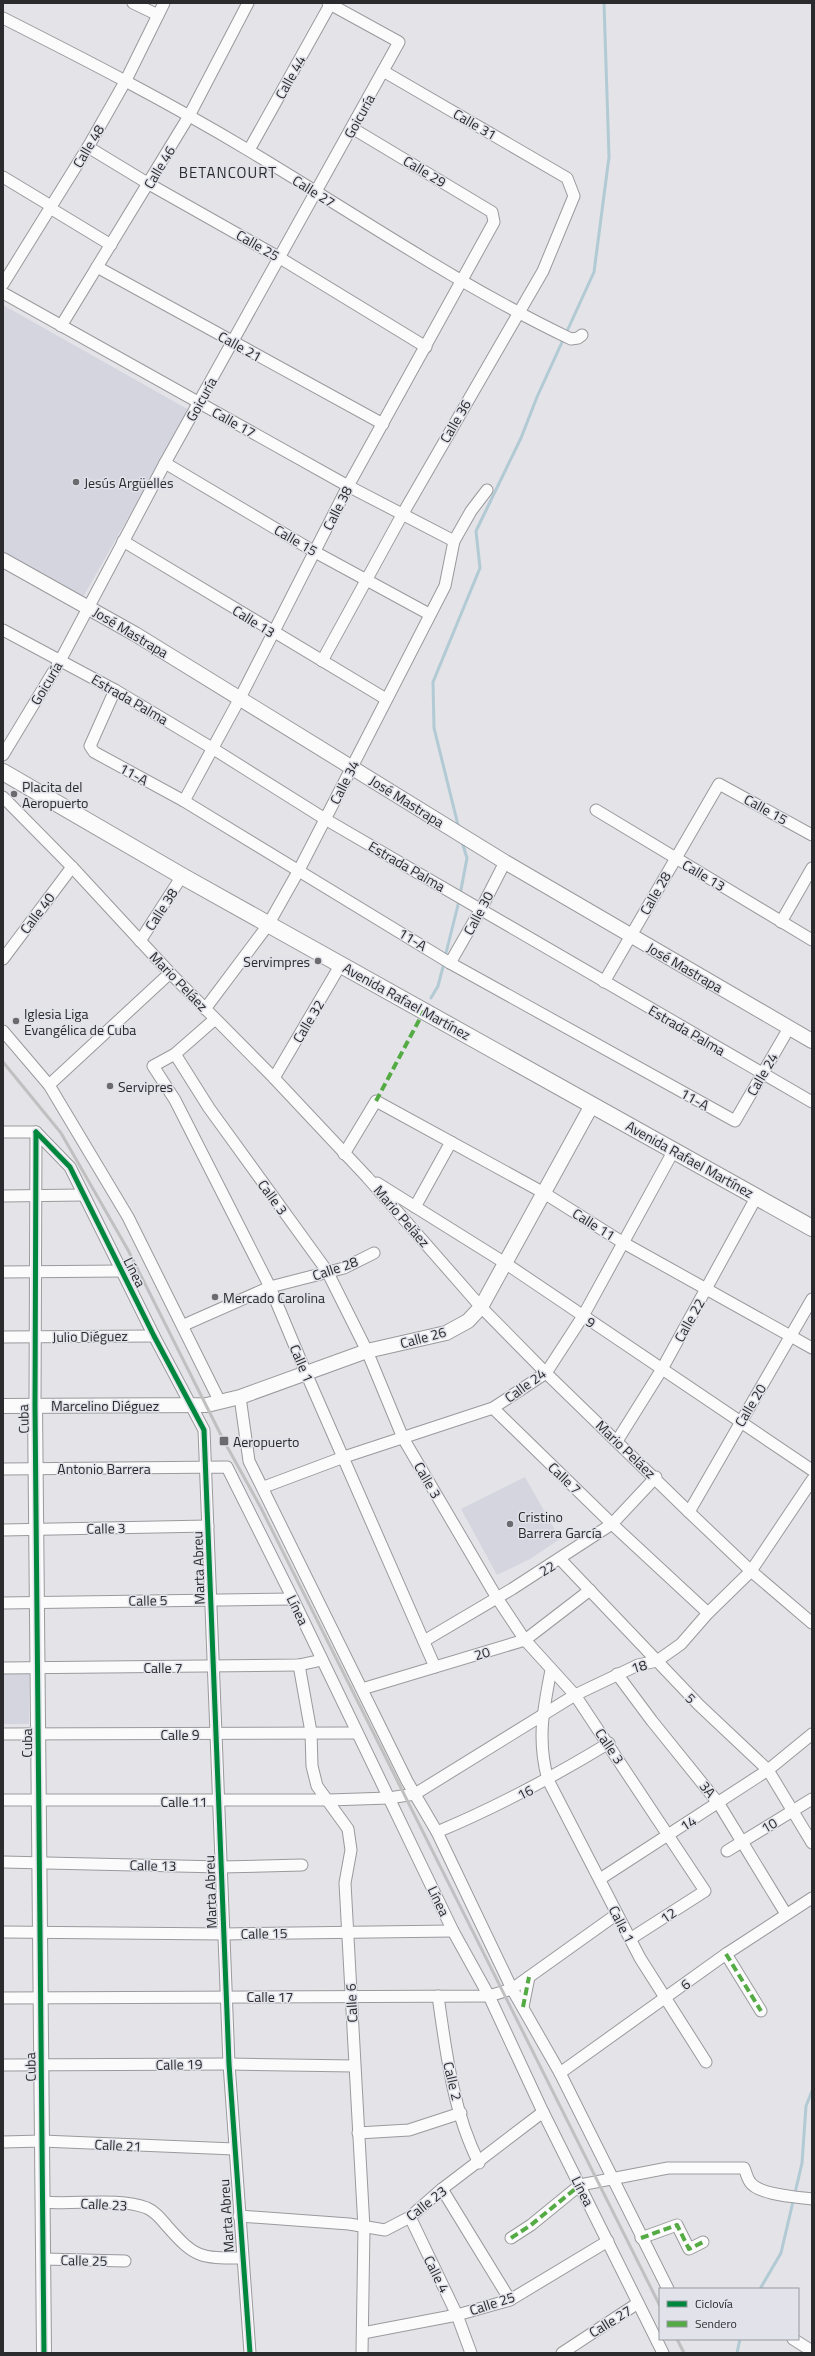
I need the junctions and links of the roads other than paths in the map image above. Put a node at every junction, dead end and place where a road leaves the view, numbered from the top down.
1 (133, 3) edge
2 (164, 3) edge
3 (248, 3) edge
4 (330, 3) edge
5 (158, 16) junction
6 (3, 18) edge
7 (384, 71) junction
8 (126, 80) junction
9 (189, 116) junction
10 (352, 128) junction
11 (88, 147) junction
12 (249, 150) junction
13 (3, 177) edge
14 (567, 178) joint
15 (149, 184) junction
16 (316, 192) junction
17 (50, 207) junction
18 (495, 218) joint
19 (110, 245) junction
20 (280, 258) junction
21 (97, 267) junction
22 (461, 281) junction
23 (3, 284) edge
24 (3, 293) edge
25 (517, 313) junction
26 (61, 326) junction
27 (582, 335) dead end
28 (233, 342) junction
29 (426, 347) junction
30 (199, 402) junction
31 (383, 424) junction
32 (165, 463) junction
33 (348, 486) junction
34 (486, 490) dead end
35 (402, 515) junction
36 (450, 539) junction
37 (123, 541) junction
38 (315, 552) junction
39 (3, 560) edge
40 (366, 580) junction
41 (89, 607) junction
42 (429, 614) junction
43 (3, 630) edge
44 (274, 633) junction
45 (61, 660) junction
46 (322, 661) junction
47 (116, 690) junction
48 (240, 698) junction
49 (386, 699) junction
50 (212, 748) junction
51 (3, 755) edge
52 (352, 767) junction
53 (3, 772) edge
54 (719, 784) joint
55 (3, 797) edge
56 (184, 801) junction
57 (596, 810) dead end
58 (325, 819) junction
59 (812, 835) edge
60 (676, 858) junction
61 (505, 862) junction
62 (72, 867) junction
63 (812, 868) edge
64 (299, 870) junction
65 (182, 876) junction
66 (482, 909) junction
67 (781, 922) junction
68 (268, 925) junction
69 (630, 935) junction
70 (812, 940) edge
71 (140, 941) junction
72 (3, 959) edge
73 (450, 962) junction
74 (341, 964) junction
75 (170, 973) junction
76 (604, 982) junction
77 (206, 1009) junction
78 (216, 1019) junction
79 (789, 1028) junction
80 (3, 1032) edge
81 (812, 1041) edge
82 (175, 1054) junction
83 (763, 1074) junction
84 (274, 1078) junction
85 (49, 1085) junction
86 (812, 1102) edge
87 (592, 1105) junction
88 (734, 1121) joint
89 (3, 1132) edge
90 (36, 1132) junction
91 (451, 1142) junction
92 (674, 1150) junction
93 (344, 1154) junction
94 (367, 1177) junction
95 (544, 1194) junction
96 (3, 1196) edge
97 (35, 1196) junction
98 (83, 1196) junction
99 (757, 1196) junction
100 (415, 1207) junction
101 (812, 1228) edge
102 (622, 1242) junction
103 (374, 1253) dead end
104 (505, 1263) junction
105 (122, 1271) junction
106 (328, 1271) junction
107 (3, 1272) edge
108 (34, 1272) junction
109 (270, 1287) junction
110 (706, 1288) junction
111 (812, 1300) edge
112 (481, 1307) junction
113 (583, 1316) junction
114 (184, 1325) junction
115 (154, 1336) junction
116 (791, 1336) junction
117 (3, 1337) edge
118 (34, 1337) junction
119 (812, 1348) edge
120 (367, 1351) junction
121 (662, 1370) junction
122 (306, 1373) junction
123 (546, 1373) junction
124 (240, 1397) junction
125 (214, 1403) junction
126 (35, 1405) junction
127 (191, 1405) junction
128 (3, 1406) edge
129 (493, 1408) junction
130 (740, 1422) junction
131 (204, 1430) joint
132 (403, 1438) junction
133 (617, 1441) junction
134 (344, 1456) junction
135 (205, 1467) junction
136 (35, 1468) junction
137 (3, 1469) edge
138 (812, 1470) edge
139 (656, 1477) junction
140 (812, 1480) edge
141 (264, 1487) junction
142 (689, 1512) junction
143 (612, 1524) junction
144 (208, 1526) junction
145 (36, 1529) junction
146 (3, 1530) edge
147 (560, 1559) junction
148 (752, 1571) junction
149 (590, 1590) junction
150 (497, 1598) junction
151 (210, 1599) junction
152 (293, 1599) junction
153 (36, 1602) junction
154 (3, 1603) edge
155 (708, 1613) junction
156 (812, 1623) edge
157 (525, 1640) junction
158 (424, 1641) junction
159 (322, 1660) junction
160 (657, 1661) junction
161 (298, 1665) junction
162 (37, 1667) junction
163 (214, 1667) junction
164 (435, 1667) junction
165 (3, 1668) edge
166 (551, 1670) junction
167 (617, 1674) junction
168 (362, 1689) junction
169 (575, 1695) junction
170 (542, 1716) junction
171 (311, 1732) junction
172 (216, 1733) junction
173 (356, 1733) junction
174 (3, 1734) edge
175 (38, 1734) junction
176 (812, 1734) edge
177 (609, 1743) junction
178 (768, 1770) junction
179 (548, 1780) junction
180 (415, 1794) junction
181 (389, 1798) junction
182 (812, 1799) edge
183 (3, 1800) edge
184 (38, 1800) junction
185 (329, 1800) junction
186 (219, 1801) junction
187 (719, 1804) junction
188 (793, 1810) junction
189 (437, 1832) junction
190 (668, 1835) junction
191 (742, 1841) junction
192 (812, 1843) edge
193 (727, 1851) dead end
194 (3, 1862) edge
195 (39, 1862) junction
196 (302, 1865) dead end
197 (221, 1867) junction
198 (600, 1879) junction
199 (705, 1891) joint
200 (812, 1898) edge
201 (616, 1914) junction
202 (786, 1914) junction
203 (453, 1931) junction
204 (3, 1932) edge
205 (346, 1932) junction
206 (40, 1933) junction
207 (224, 1934) junction
208 (630, 1939) junction
209 (726, 1954) junction
210 (529, 1977) junction
211 (512, 1989) junction
212 (226, 1996) junction
213 (351, 1996) junction
214 (438, 1996) junction
215 (489, 1996) junction
216 (3, 1998) edge
217 (41, 1998) junction
218 (666, 1999) junction
219 (523, 2007) junction
220 (761, 2011) dead end
221 (706, 2062) dead end
222 (229, 2064) junction
223 (3, 2065) edge
224 (42, 2066) junction
225 (354, 2066) junction
226 (560, 2073) junction
227 (543, 2112) junction
228 (461, 2114) junction
229 (358, 2134) junction
230 (42, 2141) junction
231 (3, 2142) edge
232 (234, 2149) junction
233 (479, 2163) junction
234 (614, 2179) junction
235 (580, 2185) junction
236 (442, 2189) junction
237 (812, 2199) edge
238 (43, 2202) junction
239 (239, 2216) junction
240 (410, 2217) junction
241 (364, 2228) junction
242 (511, 2238) dead end
243 (641, 2238) junction
244 (608, 2241) junction
245 (703, 2242) dead end
246 (241, 2258) junction
247 (44, 2259) junction
248 (125, 2261) dead end
249 (667, 2288) edge
250 (510, 2300) junction
251 (638, 2303) junction
252 (457, 2314) junction
253 (363, 2333) junction
254 (795, 2340) edge
255 (812, 2351) edge
256 (44, 2353) edge
257 (250, 2353) edge
258 (362, 2353) edge
259 (471, 2353) edge
260 (562, 2353) edge
261 (663, 2353) edge

1 - 5 street
2 - 5 street, Calle 48
3 - 9 street, Calle 46
4 - 7 street, Goicuría
4 - 12 street, Calle 44
5 - 8 street, Calle 48
6 - 8 street, Calle 27
7 - 10 street, Goicuría
7 - 14 street, Calle 31
8 - 9 street, Calle 27
8 - 11 street, Calle 48
9 - 12 street, Calle 27
9 - 15 street, Calle 46
10 - 16 street, Goicuría
10 - 18 street, Calle 29
11 - 15 street, Calle 25
11 - 17 street, Calle 48
12 - 16 street, Calle 27
13 - 17 street
14 - 25 street, Calle 36
15 - 19 street, Calle 46
15 - 20 street, Calle 25
16 - 20 street, Goicuría
16 - 22 street, Calle 27
17 - 19 street
17 - 23 street, Calle 48
18 - 22 street, Calle 38
19 - 21 street, Calle 46
20 - 28 street, Goicuría
20 - 29 street, Calle 25
21 - 26 street, Calle 46
21 - 28 street, Calle 21
22 - 25 street, Calle 27
22 - 29 street, Calle 38
24 - 26 street, Calle 17
25 - 27 street, Calle 27
25 - 35 street, Calle 36
26 - 30 street, Calle 17
28 - 30 street, Goicuría
28 - 31 street, Calle 21
29 - 31 street, Calle 38
30 - 32 street, Goicuría
30 - 33 street, Calle 17
31 - 33 street, Calle 38
32 - 37 street, Goicuría
32 - 38 street, Calle 15
33 - 35 street, Calle 17
33 - 38 street, Calle 38
34 - 36 street, Calle 34
35 - 36 street, Calle 17
35 - 40 street, Calle 36
36 - 42 street, Calle 34
37 - 41 street, Goicuría
37 - 44 street, Calle 13
38 - 40 street, Calle 15
38 - 44 street, Calle 38
39 - 41 street, José Mastrapa
40 - 42 street, Calle 15
40 - 46 street, Calle 36
41 - 45 street, Goicuría
41 - 48 street, José Mastrapa
42 - 49 street, Calle 34
43 - 45 street, Estrada Palma
44 - 46 street, Calle 13
44 - 48 street, Calle 38
45 - 47 street, Estrada Palma
45 - 51 street, Goicuría
46 - 49 street, Calle 13
47 - 50 street, Estrada Palma
47 - 56 street, 11-A
48 - 50 street, Calle 38
48 - 52 street, José Mastrapa
49 - 52 street, Calle 34
50 - 56 street, Calle 38
50 - 58 street, Estrada Palma
52 - 58 street, Calle 34
52 - 61 street, José Mastrapa
53 - 65 main road, Avenida Rafael Martínez
54 - 59 street, Calle 15
54 - 60 street, Calle 28
55 - 62 street, Mario Peláez
56 - 64 street, 11-A
57 - 60 street, Calle 13
58 - 64 street, Calle 34
58 - 66 street, Estrada Palma
60 - 67 street, Calle 13
60 - 69 street, Calle 28
61 - 66 street, Calle 30
61 - 69 street, José Mastrapa
62 - 71 street, Mario Peláez
62 - 72 street, Calle 40
63 - 67 street
64 - 68 street, Calle 34
64 - 73 street, 11-A
65 - 68 main road, Avenida Rafael Martínez
65 - 71 street, Calle 38
66 - 73 street, Calle 30
66 - 76 street, Estrada Palma
67 - 70 street, Calle 13
68 - 74 main road, Avenida Rafael Martínez
68 - 77 street, Calle 34
69 - 76 street, Calle 28
69 - 79 street, José Mastrapa
71 - 75 street, Mario Peláez
73 - 88 street, 11-A
74 - 84 street, Calle 32
74 - 87 main road, Avenida Rafael Martínez
75 - 77 street, Mario Peláez
75 - 85 street
76 - 83 street, Estrada Palma
77 - 78 street, Mario Peláez
78 - 82 street
78 - 84 street, Mario Peláez
79 - 81 street, José Mastrapa
79 - 83 street, Calle 24
80 - 85 street, Línea
82 - 106 street, Calle 3
82 - 109 street, Calle 1
83 - 86 street, Estrada Palma
83 - 88 street, Calle 24
84 - 93 street, Mario Peláez
85 - 114 street, Línea
87 - 92 main road, Avenida Rafael Martínez
87 - 95 street, Calle 26
89 - 90 street
90 - 97 street, Cuba
90 - 98 street, Línea
91 - 93 street, Calle 11
91 - 95 street, Calle 11
91 - 100 street
92 - 99 main road, Avenida Rafael Martínez
92 - 102 street, Calle 24
93 - 94 street, Mario Peláez
94 - 100 street, 9
94 - 112 street, Mario Peláez
95 - 102 street, Calle 11
95 - 104 street, Calle 26
96 - 97 street
97 - 98 street
97 - 108 street, Cuba
98 - 105 street, Línea
99 - 101 main road, Avenida Rafael Martínez
99 - 110 street, Calle 22
100 - 104 street, 9
102 - 110 street, Calle 11
102 - 113 street, Calle 24
103 - 106 street, Calle 28
104 - 112 street, Calle 26
104 - 113 street, 9
105 - 108 street
105 - 115 street, Línea
106 - 109 street, Calle 28
106 - 120 street, Calle 3
107 - 108 street
108 - 118 street, Cuba
109 - 114 street, Calle 28
109 - 122 street, Calle 1
110 - 116 street, Calle 11
110 - 121 street, Calle 22
111 - 116 street, Calle 20
112 - 120 street, Calle 26
112 - 123 street, Mario Peláez
113 - 121 street, 9
113 - 123 street, Calle 24
114 - 125 street, Línea
115 - 118 street, Julio Diéguez
115 - 127 street, Línea
116 - 119 street, Calle 11
116 - 130 street, Calle 20
117 - 118 street, Julio Diéguez
118 - 126 street, Cuba
120 - 122 street, Calle 26
120 - 132 street, Calle 3
121 - 130 street, 9
121 - 133 street, Calle 22
122 - 124 street, Calle 26
122 - 134 street, Calle 1
123 - 129 street, Calle 24
123 - 133 street, Mario Peláez
124 - 125 street, Calle 26
124 - 141 street, Línea
125 - 127 street, Marcelino Diéguez
126 - 127 street, Marcelino Diéguez
126 - 128 street, Marcelino Diéguez
126 - 136 street, Cuba
127 - 131 street, Línea
129 - 132 street, Calle 24
129 - 143 street, Calle 7
130 - 138 street, 9
130 - 142 street, Calle 20
131 - 135 street, Marta Abreu
132 - 134 street, Calle 24
132 - 150 street, Calle 3
133 - 139 street, Mario Peláez
134 - 141 street, Calle 24
134 - 158 street, Calle 1
135 - 136 street, Antonio Barrera
135 - 144 street, Marta Abreu
135 - 152 street, Línea
136 - 137 street, Antonio Barrera
136 - 145 street, Cuba
139 - 142 street, Mario Peláez
139 - 143 street, 22
140 - 148 street, 18
141 - 168 street, Línea
142 - 148 street, Mario Peláez
143 - 147 street, 22
143 - 155 street, Calle 7
144 - 145 street, Calle 3
144 - 151 street, Marta Abreu
145 - 146 street, Calle 3
145 - 153 street, Cuba
147 - 149 street, 5
147 - 150 street, 22
148 - 155 street, 18
148 - 156 street, Mario Peláez
149 - 157 street, 20
149 - 160 street, 5
150 - 157 street, Calle 3
150 - 158 street, 22
151 - 152 street, Calle 5
151 - 153 street, Calle 5
151 - 163 street, Marta Abreu
152 - 159 street, Línea
153 - 154 street, Calle 5
153 - 162 street, Cuba
155 - 160 street, 18
157 - 164 street, 20
157 - 166 street, Calle 3
158 - 164 street, Calle 1
159 - 161 street, Calle 7
159 - 173 street, Línea
160 - 167 street, 18
160 - 178 street, 5
161 - 163 street, Calle 7
161 - 171 street, Calle 6
162 - 163 street, Calle 7
162 - 165 street, Calle 7
162 - 175 street, Cuba
163 - 172 street, Marta Abreu
164 - 168 street, 20
166 - 169 street, Calle 3
166 - 170 street, Calle 1
167 - 169 street, 18
167 - 187 street, 3A
168 - 180 street, Línea
169 - 170 street, 18
169 - 177 street, Calle 3
170 - 179 street, Calle 1
170 - 180 street, 18
171 - 172 street, Calle 9
171 - 173 street, Calle 9
171 - 185 street, Calle 6
172 - 175 street, Calle 9
172 - 186 street, Marta Abreu
173 - 181 street, Línea
174 - 175 street, Calle 9
175 - 184 street, Cuba
176 - 178 street, 14
177 - 179 street, 16
177 - 190 street, Calle 3
178 - 187 street, 14
178 - 188 street, 5
179 - 189 street, 16
179 - 198 street, Calle 1
180 - 181 street, Calle 11
180 - 189 street, Línea
181 - 185 street, Calle 11
181 - 203 street, Línea
182 - 188 street, 10
183 - 184 street, Calle 11
184 - 186 street, Calle 11
184 - 195 street, Cuba
185 - 186 street, Calle 11
185 - 205 street, Calle 6
186 - 197 street, Marta Abreu
187 - 190 street, 14
187 - 191 street, 3A
188 - 191 street, 10
188 - 192 street, 5
189 - 211 street, Línea
190 - 198 street, 14
190 - 199 street, Calle 3
191 - 193 street, 10
191 - 202 street, 3A
194 - 195 street, Calle 13
195 - 197 street, Calle 13
195 - 206 street, Cuba
196 - 197 street, Calle 13
197 - 207 street, Marta Abreu
198 - 201 street, Calle 1
199 - 208 street, 12
200 - 202 street, 6
201 - 208 street, Calle 1
201 - 210 street
202 - 209 street, 6
203 - 205 street, Calle 15
203 - 215 street, Línea
204 - 206 street, Calle 15
205 - 207 street, Calle 15
205 - 213 street, Calle 6
206 - 207 street, Calle 15
206 - 217 street, Cuba
207 - 212 street, Marta Abreu
208 - 218 street, Calle 1
209 - 218 street, 6
209 - 220 street
210 - 211 street
210 - 219 street
211 - 215 street
211 - 219 street, Línea
212 - 213 street, Calle 17
212 - 217 street, Calle 17
212 - 222 street, Marta Abreu
213 - 214 street, Calle 17
213 - 225 street, Calle 6
214 - 215 street, Calle 17
214 - 228 street, Calle 2
215 - 227 street, Línea
216 - 217 street, Calle 17
217 - 224 street, Cuba
218 - 221 street, Calle 1
218 - 226 street, 6
219 - 226 street, Línea
222 - 224 street, Calle 19
222 - 225 street, Calle 19
222 - 232 street, Marta Abreu
223 - 224 street, Calle 19
224 - 230 street, Cuba
225 - 229 street, Calle 6
226 - 234 street, Línea
227 - 233 street, Calle 23
227 - 235 street, Línea
228 - 229 street
228 - 233 street, Calle 2
229 - 241 street, Calle 6
230 - 231 street, Calle 21
230 - 232 street, Calle 21
230 - 238 street, Cuba
232 - 239 street, Marta Abreu
233 - 236 street, Calle 23
234 - 235 street
234 - 237 street
234 - 243 street, Línea
235 - 242 street
235 - 244 street, Línea
236 - 240 street, Calle 23
236 - 250 street
238 - 246 street, Calle 23
238 - 247 street, Cuba
239 - 241 street, Calle 23
239 - 246 street, Marta Abreu
240 - 241 street, Calle 23
240 - 252 street, Calle 4
241 - 253 street, Calle 6
243 - 245 street
243 - 249 street, Línea
244 - 250 street, Calle 25
244 - 251 street, Línea
246 - 257 street, Marta Abreu
247 - 248 street, Calle 25
247 - 256 street, Cuba
250 - 252 street, Calle 25
251 - 260 street, Calle 27
251 - 261 street, Línea
252 - 253 street, Calle 25
252 - 259 street, Calle 4
253 - 258 street, Calle 6
254 - 255 street

